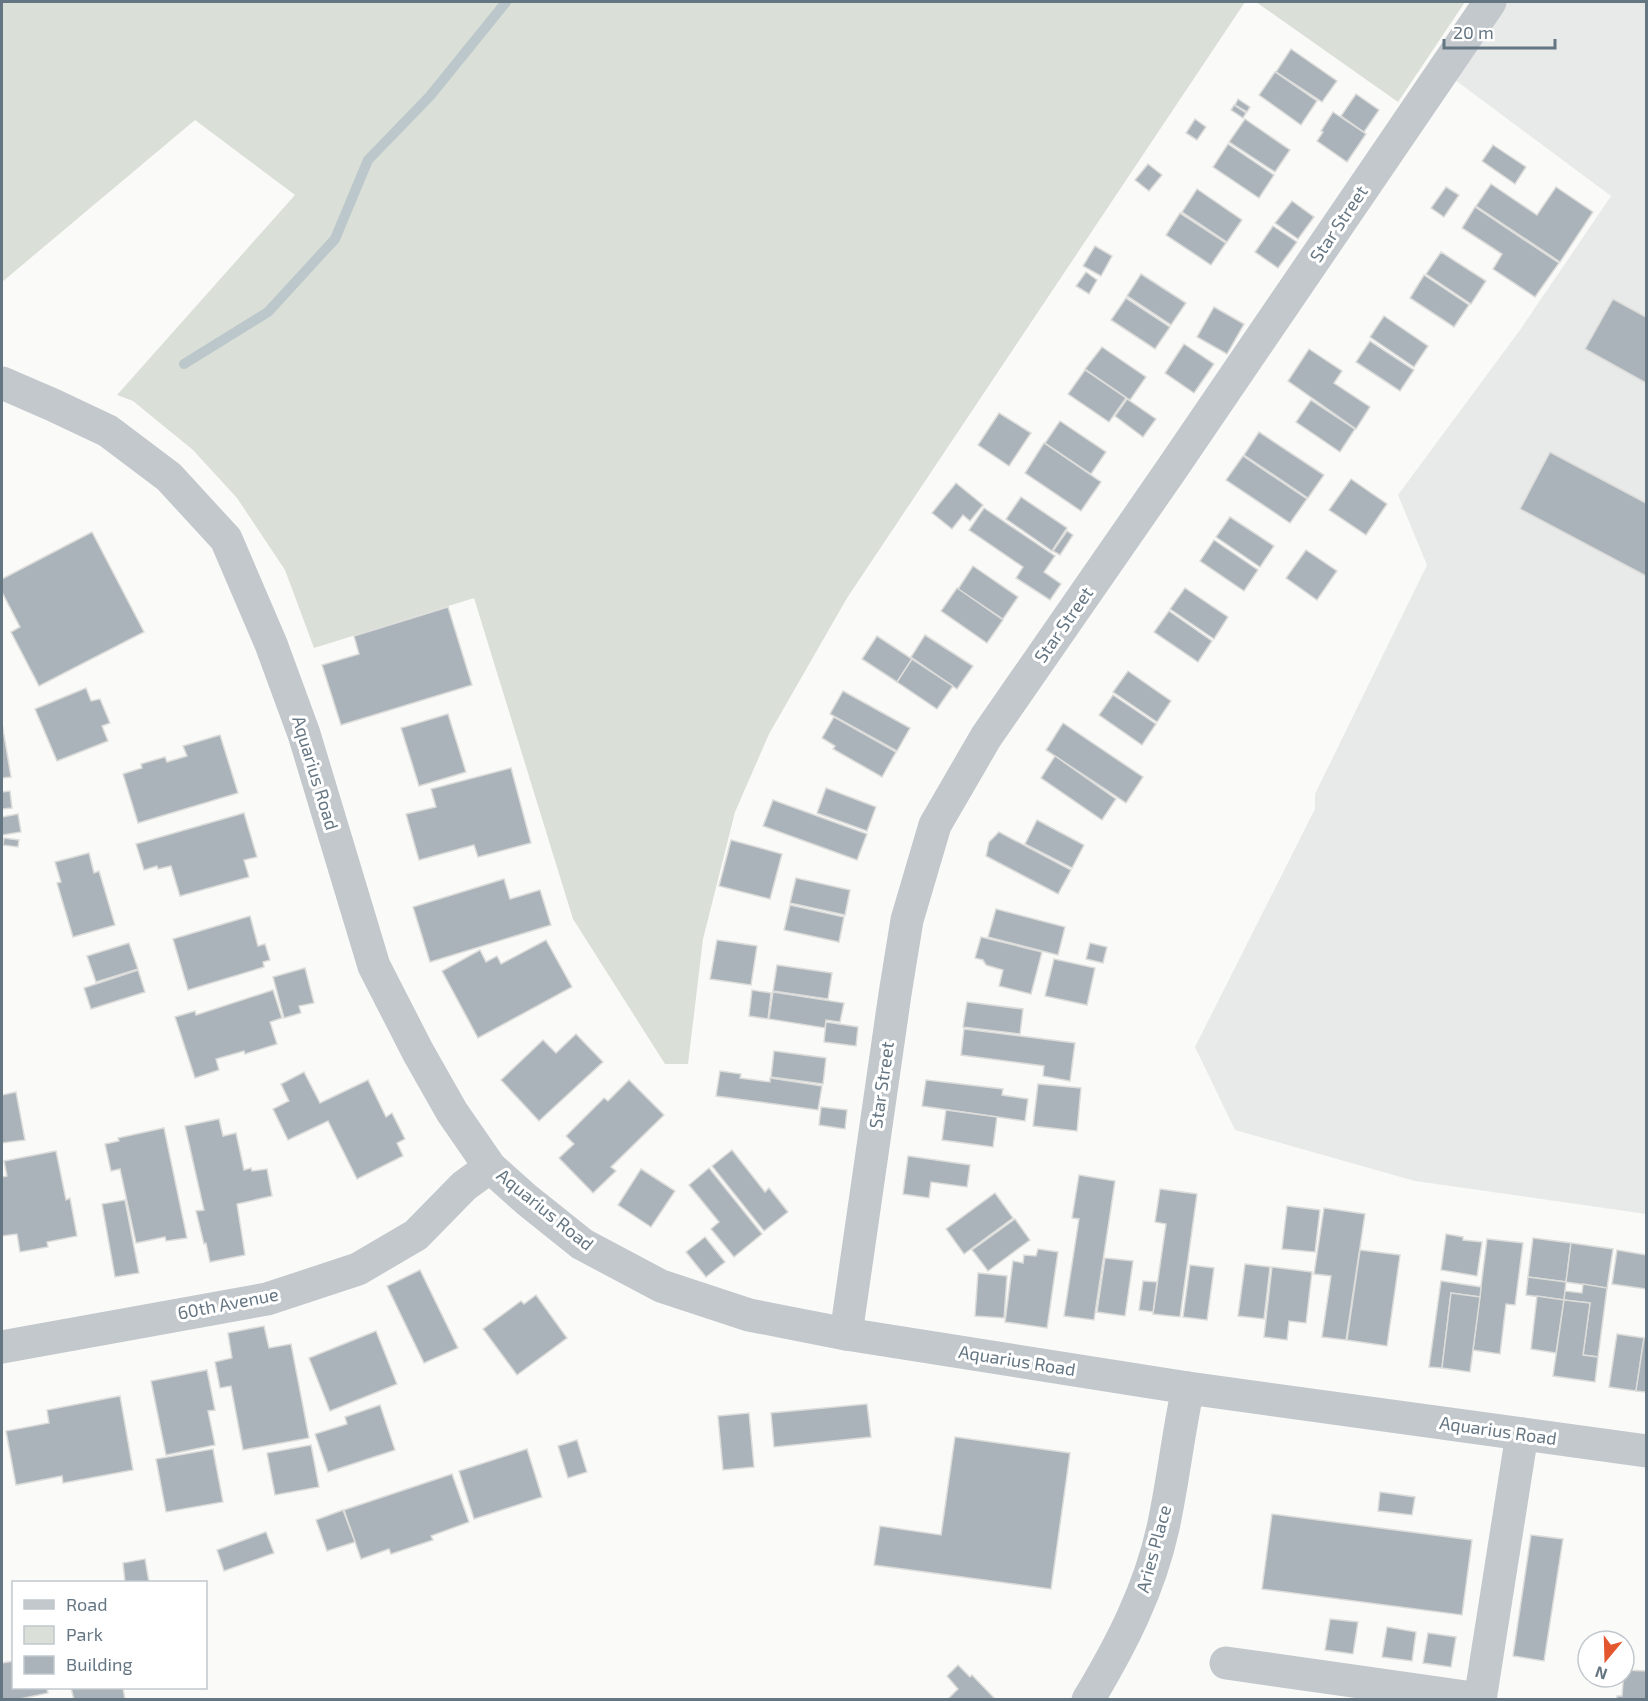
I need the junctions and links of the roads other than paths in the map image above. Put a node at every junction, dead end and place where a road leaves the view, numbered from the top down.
1 (1490, 2) edge
2 (2, 383) edge
3 (490, 1167) junction
4 (846, 1334) junction
5 (2, 1347) edge
6 (1188, 1388) junction
7 (1522, 1434) junction
8 (1647, 1451) edge
9 (1226, 1663) dead end
10 (1480, 1699) edge
11 (1088, 1700) edge

1 - 4 street, Star Street
2 - 3 street, Aquarius Road
3 - 4 street, Aquarius Road
3 - 5 street, 60th Avenue
4 - 6 street, Aquarius Road
6 - 7 street, Aquarius Road
6 - 11 street, Aries Place
7 - 8 street, Aquarius Road
7 - 10 street
9 - 10 street

